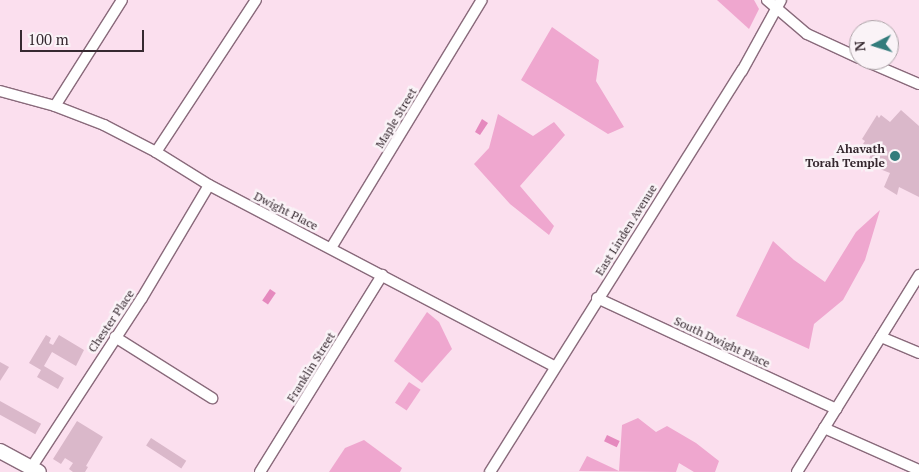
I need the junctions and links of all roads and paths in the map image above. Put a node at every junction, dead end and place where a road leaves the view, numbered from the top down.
1 (122, 0) edge
2 (256, 0) edge
3 (482, 0) edge
4 (768, 0) edge
5 (778, 4) edge
6 (849, 53) edge
7 (886, 70) edge
8 (919, 84) edge
9 (2, 95) edge
10 (55, 106) junction
11 (156, 152) junction
12 (209, 185) junction
13 (331, 248) junction
14 (382, 275) junction
15 (919, 275) edge
16 (597, 298) junction
17 (115, 337) junction
18 (881, 337) junction
19 (919, 353) edge
20 (555, 367) junction
21 (212, 398) dead end
22 (836, 409) junction
23 (824, 428) junction
24 (0, 451) edge
25 (35, 470) edge
26 (919, 470) edge
27 (260, 472) edge
28 (490, 472) edge
29 (797, 472) edge

1 - 10 street
2 - 11 street
3 - 13 street, Maple Street
4 - 5 street
5 - 6 street
5 - 16 street, East Linden Avenue
7 - 8 street
9 - 10 street, Dwight Place
10 - 11 street, Dwight Place
11 - 12 street, Dwight Place
12 - 13 street, Dwight Place
12 - 17 street, Chester Place
13 - 14 street, Dwight Place
14 - 20 street, Dwight Place
14 - 27 street, Franklin Street
15 - 18 street
16 - 20 street, East Linden Avenue
16 - 22 street, South Dwight Place
17 - 21 street
17 - 25 street, Chester Place
18 - 19 street
18 - 22 street
20 - 28 street, East Linden Avenue
22 - 23 street
23 - 26 street
23 - 29 street
24 - 25 main road

